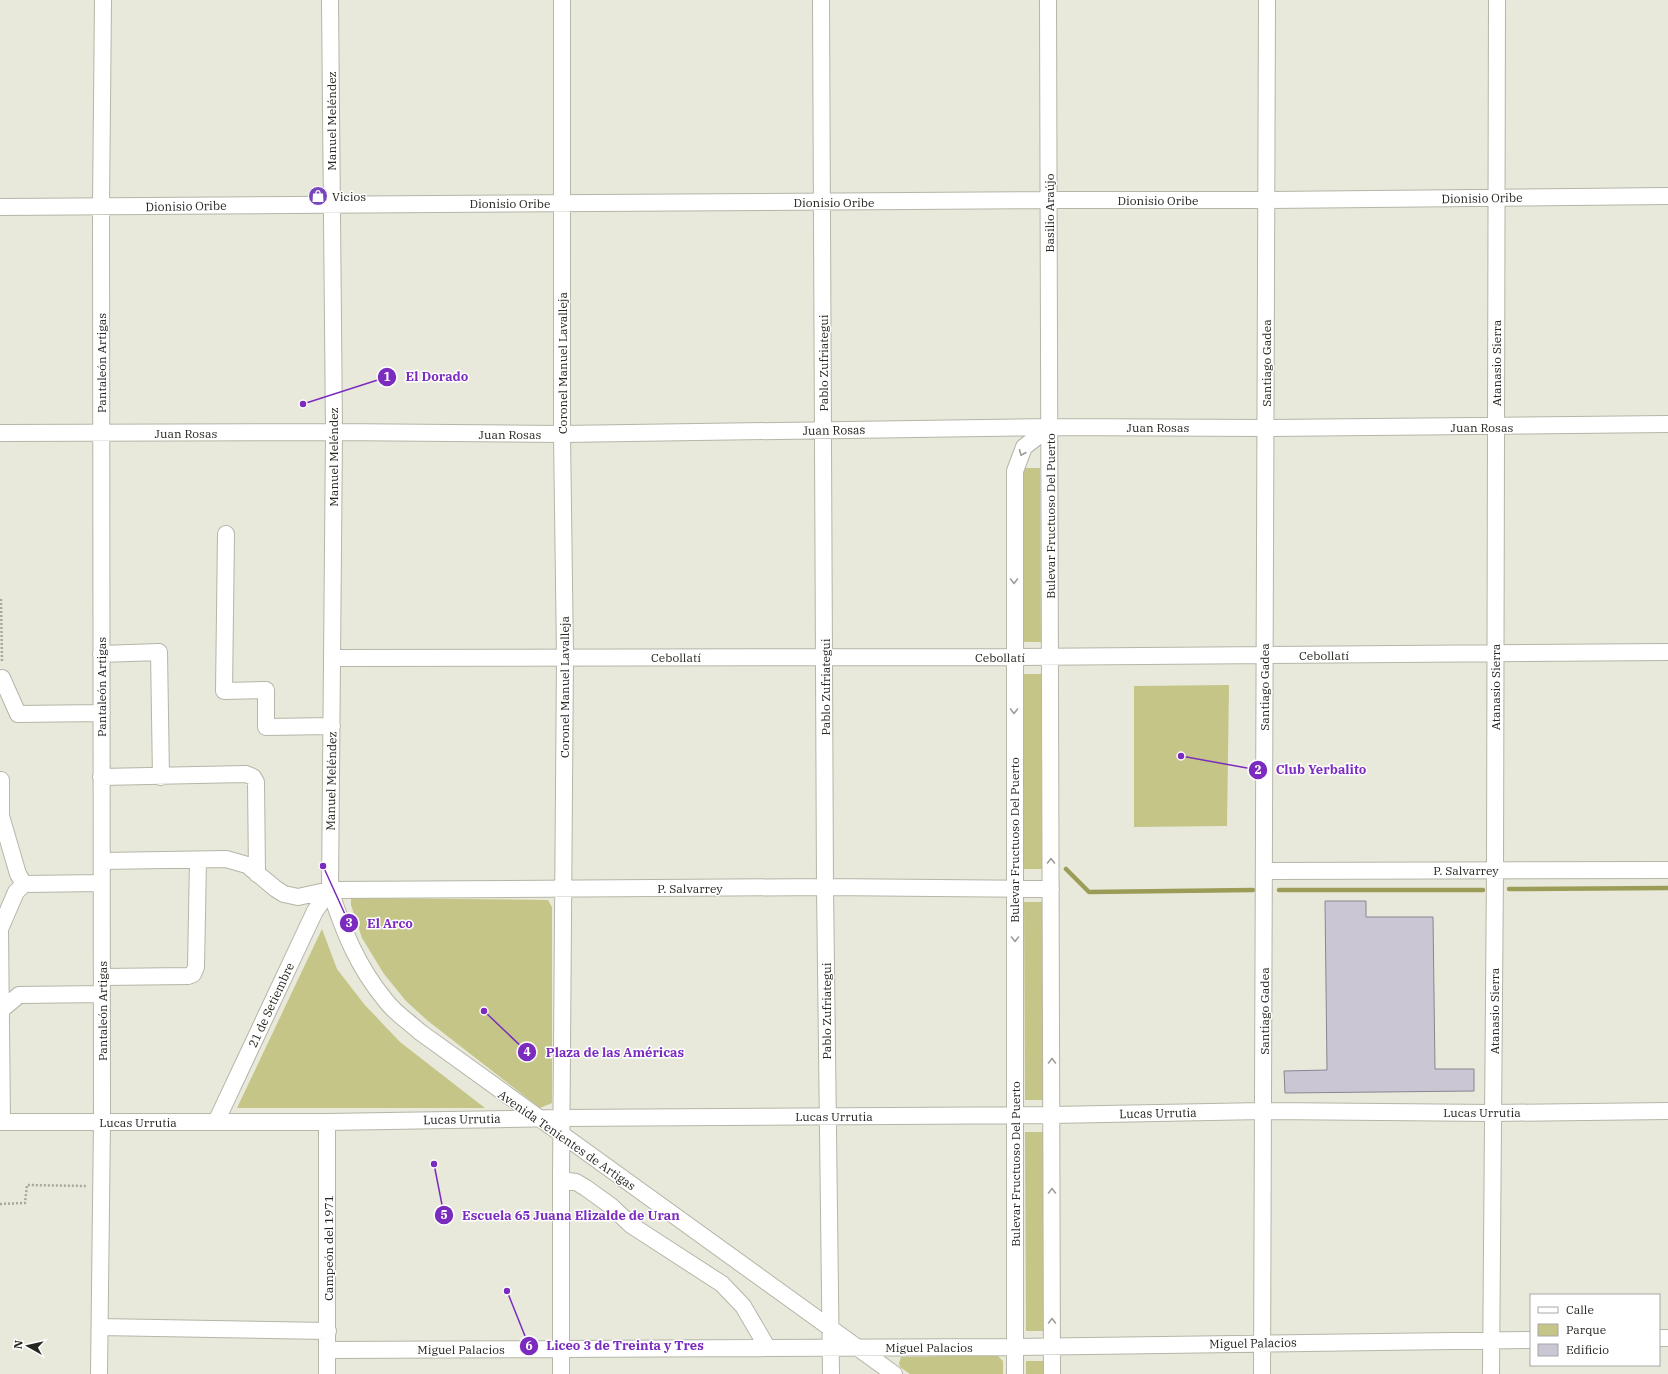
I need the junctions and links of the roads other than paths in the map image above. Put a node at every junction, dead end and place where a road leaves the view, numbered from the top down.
1 (103, 0) edge
2 (330, 0) edge
3 (562, 0) edge
4 (821, 0) edge
5 (1048, 0) edge
6 (1267, 0) edge
7 (1497, 0) edge
8 (1668, 196) edge
9 (1497, 198) junction
10 (1049, 200) junction
11 (1266, 200) junction
12 (822, 202) junction
13 (562, 203) junction
14 (331, 204) junction
15 (0, 206) edge
16 (101, 206) junction
17 (1668, 424) edge
18 (1050, 427) junction
19 (1496, 427) junction
20 (1266, 428) junction
21 (823, 430) junction
22 (334, 432) junction
23 (0, 433) edge
24 (101, 434) junction
25 (562, 434) junction
26 (226, 534) dead end
27 (1668, 652) edge
28 (101, 654) junction
29 (1496, 654) junction
30 (1264, 655) junction
31 (565, 657) junction
32 (825, 657) junction
33 (1014, 657) junction
34 (1050, 657) junction
35 (332, 658) junction
36 (2, 678) road end
37 (102, 713) junction
38 (332, 726) junction
39 (161, 777) junction
40 (101, 778) junction
41 (1, 780) dead end
42 (198, 860) junction
43 (102, 861) junction
44 (1495, 870) junction
45 (1668, 870) edge
46 (1264, 871) junction
47 (257, 874) junction
48 (102, 883) junction
49 (24, 884) junction
50 (825, 887) junction
51 (564, 889) junction
52 (1051, 889) junction
53 (330, 890) junction
54 (1014, 890) junction
55 (102, 977) junction
56 (102, 994) junction
57 (0, 1011) edge
58 (1264, 1111) junction
59 (1668, 1111) edge
60 (1493, 1113) junction
61 (1015, 1115) junction
62 (1052, 1115) junction
63 (827, 1116) junction
64 (537, 1118) junction
65 (562, 1118) junction
66 (1, 1122) edge
67 (102, 1122) junction
68 (216, 1122) junction
69 (327, 1122) junction
70 (561, 1135) junction
71 (561, 1180) junction
72 (100, 1327) junction
73 (830, 1327) junction
74 (328, 1331) junction
75 (1530, 1340) edge
76 (1491, 1341) junction
77 (1262, 1343) junction
78 (1052, 1345) junction
79 (830, 1347) junction
80 (857, 1347) junction
81 (1016, 1347) junction
82 (562, 1348) junction
83 (767, 1348) junction
84 (327, 1350) junction
85 (99, 1374) edge
86 (327, 1374) edge
87 (561, 1374) edge
88 (830, 1374) edge
89 (894, 1374) edge
90 (1016, 1374) edge
91 (1052, 1374) edge
92 (1262, 1374) edge
93 (1491, 1374) edge

1 - 16 street, Pantaleón Artigas
2 - 14 street, Manuel Meléndez
3 - 13 street, Coronel Manuel Lavalleja
4 - 12 street, Pablo Zufriategui
5 - 10 street, Basilio Araújo
6 - 11 street, Santiago Gadea
7 - 9 street, Atanasio Sierra
8 - 9 street, Dionisio Oribe
9 - 11 street, Dionisio Oribe
9 - 19 street, Atanasio Sierra
10 - 11 street, Dionisio Oribe
10 - 12 street, Dionisio Oribe
10 - 18 street, Basilio Araújo
11 - 20 street, Santiago Gadea
12 - 13 street, Dionisio Oribe
12 - 21 street, Pablo Zufriategui
13 - 14 street, Dionisio Oribe
13 - 25 street, Coronel Manuel Lavalleja
14 - 16 street, Dionisio Oribe
14 - 22 street, Manuel Meléndez
15 - 16 street, Dionisio Oribe
16 - 24 street, Pantaleón Artigas
17 - 19 street, Juan Rosas
18 - 20 street, Juan Rosas
18 - 21 street, Juan Rosas
18 -> 33 street, Bulevar Fructuoso Del Puerto
18 - 34 street, Bulevar Fructuoso Del Puerto
19 - 20 street, Juan Rosas
19 - 29 street, Atanasio Sierra
20 - 30 street, Santiago Gadea
21 - 25 street, Juan Rosas
21 - 32 street, Pablo Zufriategui
22 - 24 street, Juan Rosas
22 - 25 street, Juan Rosas
22 - 35 street, Manuel Meléndez
23 - 24 street, Juan Rosas
24 - 28 street, Pantaleón Artigas
25 - 31 street, Coronel Manuel Lavalleja
26 - 38 street
27 - 29 street, Cebollatí
28 - 37 street, Pantaleón Artigas
28 - 39 street
29 - 30 street, Cebollatí
29 - 44 street, Atanasio Sierra
30 - 34 street, Cebollatí
30 - 46 street, Santiago Gadea
31 - 32 street, Cebollatí
31 - 35 street, Cebollatí
31 - 51 street, Coronel Manuel Lavalleja
32 - 33 street, Cebollatí
32 - 50 street, Pablo Zufriategui
33 - 34 street, Cebollatí
33 -> 54 street, Bulevar Fructuoso Del Puerto
52 -> 34 street, Bulevar Fructuoso Del Puerto
35 - 38 street, Manuel Meléndez
36 - 37 street
37 - 40 street, Pantaleón Artigas
38 - 53 street, Manuel Meléndez
39 - 40 street
39 - 47 street
40 - 43 street, Pantaleón Artigas
41 - 49 street
42 - 43 street, P. Salvarrey
42 - 47 street, P. Salvarrey
42 - 55 street
43 - 48 street, Pantaleón Artigas
44 - 45 street, P. Salvarrey
44 - 46 street, P. Salvarrey
44 - 60 street, Atanasio Sierra
46 - 58 street, Santiago Gadea
47 - 53 street, P. Salvarrey
48 - 49 street
48 - 55 street, Pantaleón Artigas
49 - 57 street
50 - 51 street, P. Salvarrey
50 - 54 street, P. Salvarrey
50 - 63 street, Pablo Zufriategui
51 - 53 street, P. Salvarrey
51 - 65 street, Coronel Manuel Lavalleja
52 - 54 street, P. Salvarrey
62 -> 52 street, Bulevar Fructuoso Del Puerto
53 - 64 street, Avenida Tenientes de Artigas
53 - 68 street, 21 de Setiembre
54 -> 61 street, Bulevar Fructuoso Del Puerto
55 - 56 street, Pantaleón Artigas
56 - 57 street
56 - 67 street, Pantaleón Artigas
57 - 66 street
58 - 60 street, Lucas Urrutia
58 - 62 street, Lucas Urrutia
58 - 77 street, Santiago Gadea
59 - 60 street, Lucas Urrutia
60 - 76 street, Atanasio Sierra
61 - 62 street, Lucas Urrutia
61 - 63 street, Lucas Urrutia
61 - 81 street, Bulevar Fructuoso Del Puerto
78 -> 62 street, Bulevar Fructuoso Del Puerto
63 - 65 street, Lucas Urrutia
63 - 73 street, Pablo Zufriategui
64 - 65 street, Lucas Urrutia
64 - 69 street, Lucas Urrutia
64 - 70 street, Avenida Tenientes de Artigas
65 - 70 street, Coronel Manuel Lavalleja
66 - 67 street, Lucas Urrutia
67 - 68 street, Lucas Urrutia
67 - 72 street, Pantaleón Artigas
68 - 69 street, Lucas Urrutia
69 - 74 street, Campeón del 1971
70 - 71 street, Coronel Manuel Lavalleja
70 - 73 street, Avenida Tenientes de Artigas
71 - 82 street, Coronel Manuel Lavalleja
71 - 83 street
72 - 74 street
72 - 85 street, Pantaleón Artigas
73 - 79 street, Pablo Zufriategui
73 - 80 street, Avenida Tenientes de Artigas
74 - 84 street, Campeón del 1971
75 - 76 street, Miguel Palacios
76 - 77 street, Miguel Palacios
76 - 93 street, Atanasio Sierra
77 - 78 street, Miguel Palacios
77 - 92 street, Santiago Gadea
78 - 81 street, Miguel Palacios
78 - 91 street, Bulevar Fructuoso Del Puerto
79 - 80 street, Miguel Palacios
79 - 83 street, Miguel Palacios
79 - 88 street, Pablo Zufriategui
80 - 81 street, Miguel Palacios
80 - 89 street, Avenida Tenientes de Artigas
81 - 90 street, Bulevar Fructuoso Del Puerto
82 - 83 street, Miguel Palacios
82 - 84 street, Miguel Palacios
82 - 87 street, Coronel Manuel Lavalleja
84 - 86 street, Campeón del 1971

